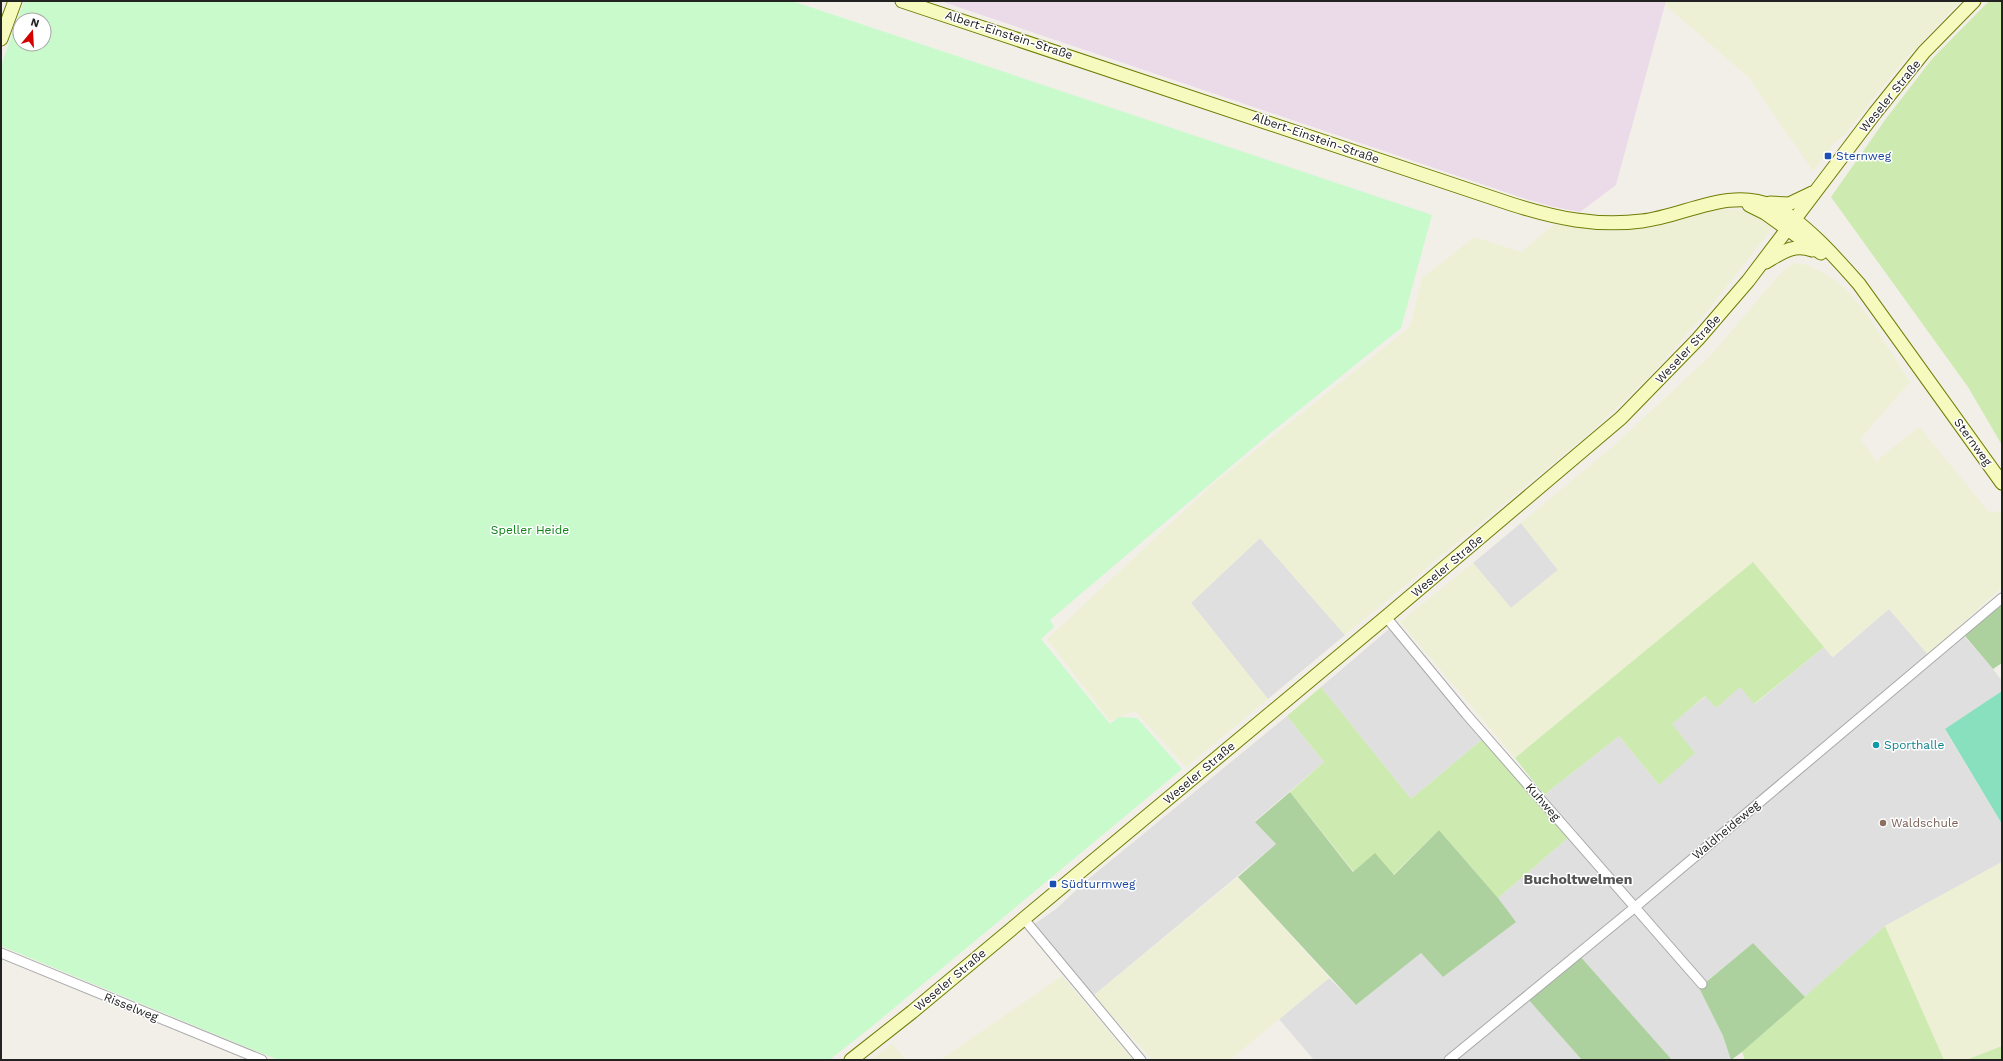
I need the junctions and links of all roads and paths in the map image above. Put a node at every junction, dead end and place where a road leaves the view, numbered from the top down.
1 (15, 1) edge
2 (902, 1) edge
3 (1974, 1) edge
4 (1, 39) edge
5 (1815, 191) junction
6 (1736, 201) junction
7 (1759, 201) junction
8 (1791, 225) junction
9 (1821, 253) junction
10 (1761, 265) junction
11 (1859, 284) junction
12 (2002, 483) edge
13 (2002, 598) edge
14 (1386, 617) junction
15 (1634, 908) junction
16 (1024, 919) junction
17 (1, 953) edge
18 (1702, 984) dead end
19 (262, 1060) edge
20 (851, 1060) edge
21 (1141, 1060) edge
22 (1448, 1060) edge

1 - 4 main road
2 - 6 main road, Albert-Einstein-Straße
3 - 5 main road, Weseler Straße
5 - 7 main road
5 - 8 main road, Weseler Straße
6 - 7 main road, Albert-Einstein-Straße
6 - 8 main road, Albert-Einstein-Straße
7 - 8 main road, Albert-Einstein-Straße
8 - 9 main road, Sternweg
8 - 10 main road, Weseler Straße
8 - 11 main road, Sternweg
9 - 10 main road
9 - 11 main road, Sternweg
10 - 14 main road, Weseler Straße
11 - 12 main road, Sternweg
13 - 15 street, Waldheideweg
14 - 15 street, Kuhweg
14 - 16 main road, Weseler Straße
15 - 18 street, Kuhweg
15 - 22 street, Waldheideweg
16 - 20 main road, Weseler Straße
16 - 21 street
17 - 19 street, Risselweg

